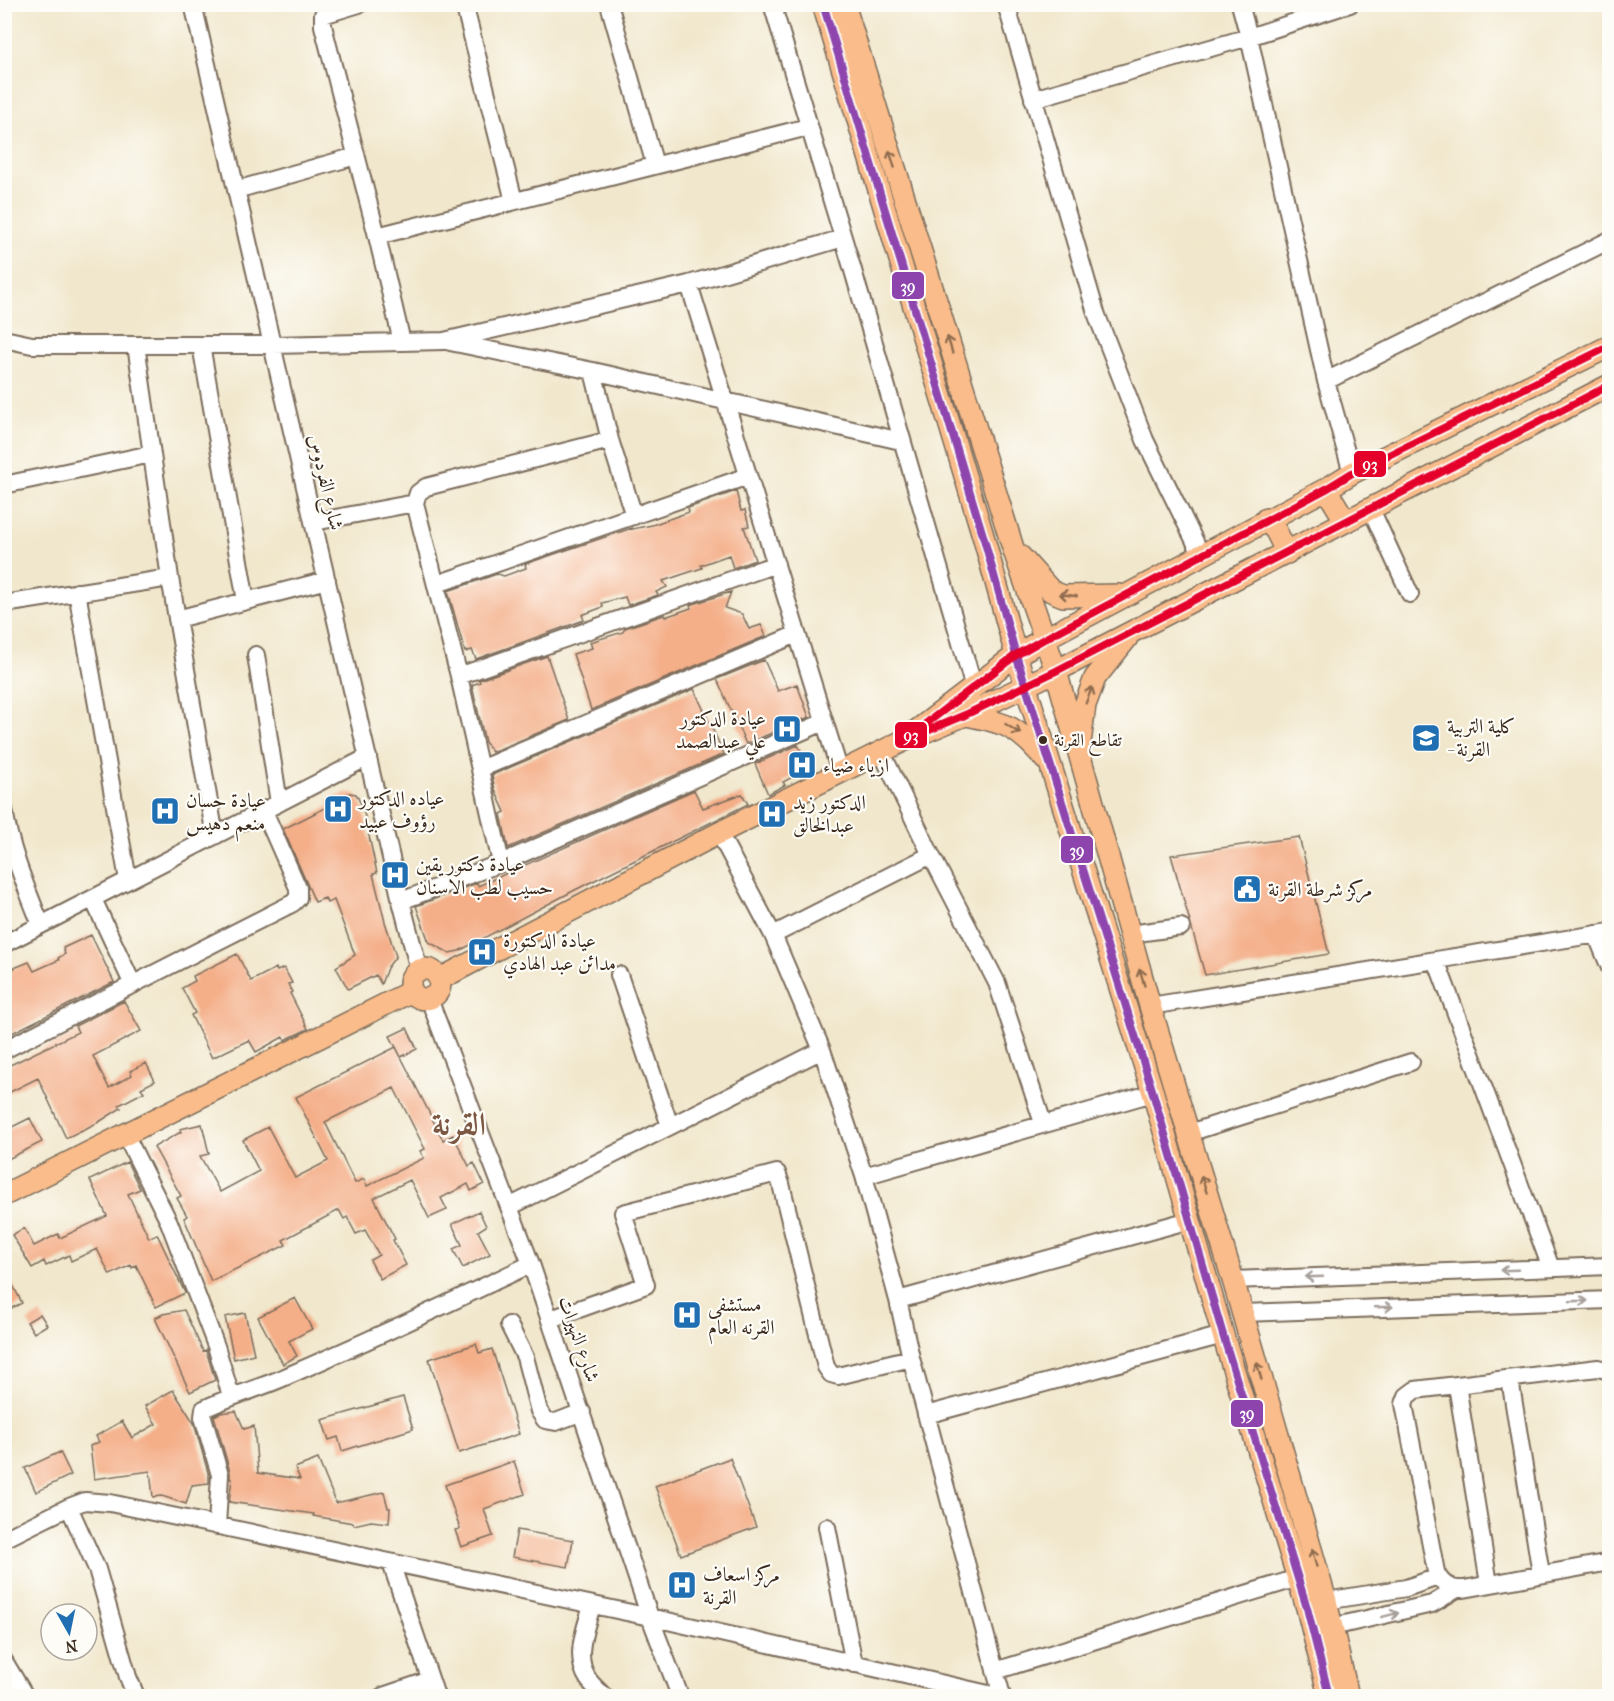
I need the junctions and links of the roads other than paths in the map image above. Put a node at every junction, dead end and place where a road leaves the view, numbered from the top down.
1 (193, 4) edge
2 (359, 4) edge
3 (464, 4) edge
4 (609, 4) edge
5 (772, 4) edge
6 (823, 4) edge
7 (844, 4) edge
8 (1006, 4) edge
9 (1240, 4) edge
10 (1350, 4) edge
11 (1249, 37) junction
12 (1033, 99) junction
13 (808, 127) junction
14 (356, 156) junction
15 (655, 165) junction
16 (236, 190) junction
17 (514, 201) junction
18 (377, 236) junction
19 (843, 238) junction
20 (1610, 240) edge
21 (689, 284) junction
22 (4, 339) edge
23 (444, 341) junction
24 (402, 342) junction
25 (136, 345) junction
26 (201, 345) junction
27 (273, 345) junction
28 (1610, 346) edge
29 (593, 371) junction
30 (1326, 381) junction
31 (1610, 385) edge
32 (725, 401) junction
33 (610, 440) junction
34 (901, 441) junction
35 (151, 454) junction
36 (1352, 473) junction
37 (748, 476) junction
38 (4, 485) edge
39 (1326, 489) junction
40 (415, 503) junction
41 (1370, 507) junction
42 (634, 516) junction
43 (1266, 519) junction
44 (1345, 520) junction
45 (314, 522) junction
46 (1013, 548) junction
47 (1287, 553) junction
48 (1201, 554) junction
49 (776, 564) junction
50 (170, 578) junction
51 (327, 580) junction
52 (437, 584) junction
53 (77, 592) junction
54 (1410, 594) dead end
55 (1126, 595) junction
56 (246, 602) junction
57 (4, 604) edge
58 (177, 619) junction
59 (1132, 632) junction
60 (797, 634) junction
61 (1044, 639) junction
62 (256, 655) dead end
63 (1016, 656) junction
64 (1056, 671) junction
65 (459, 676) junction
66 (1026, 684) junction
67 (974, 688) junction
68 (964, 715) junction
69 (824, 722) junction
70 (903, 741) junction
71 (881, 751) junction
72 (1079, 753) junction
73 (368, 757) junction
74 (1049, 765) junction
75 (480, 769) junction
76 (840, 772) junction
77 (279, 803) junction
78 (4, 809) edge
79 (264, 811) junction
80 (719, 833) junction
81 (215, 836) junction
82 (931, 855) junction
83 (501, 863) junction
84 (128, 880) junction
85 (93, 899) junction
86 (401, 901) junction
87 (42, 925) junction
88 (1181, 927) dead end
89 (1603, 933) edge
90 (1130, 934) junction
91 (773, 935) junction
92 (4, 944) edge
93 (1436, 960) junction
94 (1610, 968) edge
95 (419, 970) junction
96 (619, 975) dead end
97 (440, 979) junction
98 (133, 985) junction
99 (420, 995) junction
100 (1150, 1006) junction
101 (4, 1050) edge
102 (822, 1050) junction
103 (1411, 1062) dead end
104 (1152, 1093) junction
105 (1043, 1123) junction
106 (670, 1126) junction
107 (1189, 1133) junction
108 (125, 1134) junction
109 (864, 1176) junction
110 (4, 1195) edge
111 (509, 1207) junction
112 (1190, 1220) junction
113 (531, 1264) junction
114 (1610, 1266) edge
115 (1551, 1268) junction
116 (1233, 1280) junction
117 (898, 1300) junction
118 (1610, 1300) edge
119 (1242, 1313) junction
120 (551, 1319) junction
121 (509, 1325) dead end
122 (1223, 1335) junction
123 (910, 1358) junction
124 (1610, 1371) edge
125 (1510, 1379) junction
126 (1457, 1385) junction
127 (231, 1396) junction
128 (582, 1412) junction
129 (926, 1415) junction
130 (69, 1507) junction
131 (217, 1526) junction
132 (827, 1527) dead end
133 (4, 1539) edge
134 (1610, 1562) edge
135 (391, 1563) junction
136 (1541, 1574) junction
137 (1438, 1577) junction
138 (1298, 1578) junction
139 (1489, 1584) junction
140 (1457, 1589) junction
141 (1326, 1601) junction
142 (592, 1605) junction
143 (650, 1617) junction
144 (1332, 1627) junction
145 (4, 1661) edge
146 (854, 1664) junction
147 (995, 1671) junction
148 (430, 1680) junction
149 (24, 1696) edge
150 (136, 1696) edge
151 (383, 1696) edge
152 (436, 1696) edge
153 (604, 1696) edge
154 (680, 1696) edge
155 (997, 1696) edge
156 (1002, 1696) edge
157 (1329, 1696) edge
158 (1348, 1696) edge

1 - 16 street, شارع الفردوس
2 - 14 street
3 - 17 street
4 - 15 street
5 - 13 street
6 - 63 main road
46 -> 7 main road
8 - 12 street
9 - 11 street
10 - 11 street
11 - 12 street
11 - 30 street
12 - 48 street
13 - 15 street
13 - 19 street
14 - 16 street
14 - 18 street
15 - 17 street
16 - 27 street, شارع الفردوس
17 - 18 street
18 - 24 street
19 - 21 street
19 - 34 street
20 - 30 street
21 - 23 street
21 - 32 street
22 - 25 street
23 - 24 street
23 - 29 street
24 - 27 street
25 - 26 street
25 - 35 street
26 - 27 street
26 - 56 street
27 - 45 street, شارع الفردوس
28 - 36 main road
29 - 32 street
29 - 33 street
30 - 36 street
31 - 41 main road
32 - 34 street
32 - 37 street
33 - 40 street
33 - 42 street
34 - 67 street
35 - 38 street
35 - 50 street
36 - 39 main road
37 - 42 street
37 - 49 street
39 - 43 main road
39 - 44 main road
40 - 45 street
40 - 52 street
41 - 44 main road
41 - 54 street
42 - 52 street
43 - 47 main road
43 - 48 main road
44 - 47 main road
45 - 51 street, شارع الفردوس
55 -> 46 main road
46 - 61 main road
47 - 59 main road
48 - 55 main road
49 - 60 street
49 - 65 street
50 - 53 street
50 - 58 street
51 - 56 street
51 - 73 street, شارع الفردوس
52 - 65 street
53 - 57 street
53 - 84 street
55 - 61 main road
56 - 58 street
58 - 81 street
59 - 64 main road
72 -> 59 main road
60 - 69 street
60 - 75 street
61 - 63 main road
61 - 64 main road
62 - 77 street
63 - 66 main road
63 - 67 main road
64 - 66 main road
64 - 72 main road
65 - 75 street
66 - 68 main road
66 - 74 main road
67 - 70 main road
68 - 70 main road
68 -> 74 main road
69 - 76 street
69 - 83 street
70 - 71 main road
71 - 76 main road
71 - 82 street
72 - 90 main road
73 - 77 street
73 - 86 street, شارع الفردوس
74 - 104 main road
75 - 83 street
76 - 80 main road
77 - 79 street
78 - 87 street
79 - 81 street
79 - 98 street
80 - 91 street
80 - 97 main road
81 - 84 street
82 - 91 street
82 - 105 street
83 - 86 street
84 - 85 street
85 - 87 street
85 - 98 street
86 - 95 street, شارع الفردوس
87 - 92 street
88 - 90 street
89 - 93 street
89 - 94 street
100 -> 90 main road
91 - 102 street
93 - 100 street
93 - 115 street
95 - 97 main road
95 - 99 main road
96 - 106 street
97 - 99 main road
98 - 101 street
99 - 108 main road
99 - 111 street, شارع النهيرات
100 - 107 main road
102 - 106 street
102 - 109 street
103 - 107 street
104 - 105 street
104 - 112 main road
105 - 109 street
106 - 111 street
116 -> 107 main road
108 - 110 main road
108 - 127 street
109 - 117 street
111 - 113 street, شارع النهيرات
112 - 117 street
112 - 122 main road
113 - 120 street, شارع النهيرات
113 - 127 street
114 - 115 street
115 -> 116 street
116 - 119 main road
117 - 123 street
119 -> 118 street
141 -> 119 main road
120 - 123 street
120 - 128 street, شارع النهيرات
121 - 128 street
122 - 129 street
122 - 138 main road
123 - 129 street
124 - 125 street
125 - 126 street
125 - 136 street
126 - 137 street
126 - 139 street
127 - 131 street
128 - 143 street, شارع النهيرات
129 - 147 street
130 - 131 street
130 - 133 street
130 - 150 street
131 - 135 street
132 - 146 street
134 - 136 street
135 - 142 street
135 - 148 street
136 - 139 street
137 - 140 street
137 - 141 street
138 - 147 street
138 - 157 main road
139 - 140 street
144 -> 140 street
141 - 144 main road
142 - 143 street
142 - 153 street
143 - 146 street
143 - 154 street, شارع النهيرات
144 - 158 main road
145 - 149 street
146 - 155 street
147 - 156 street
148 - 151 street
148 - 152 street

